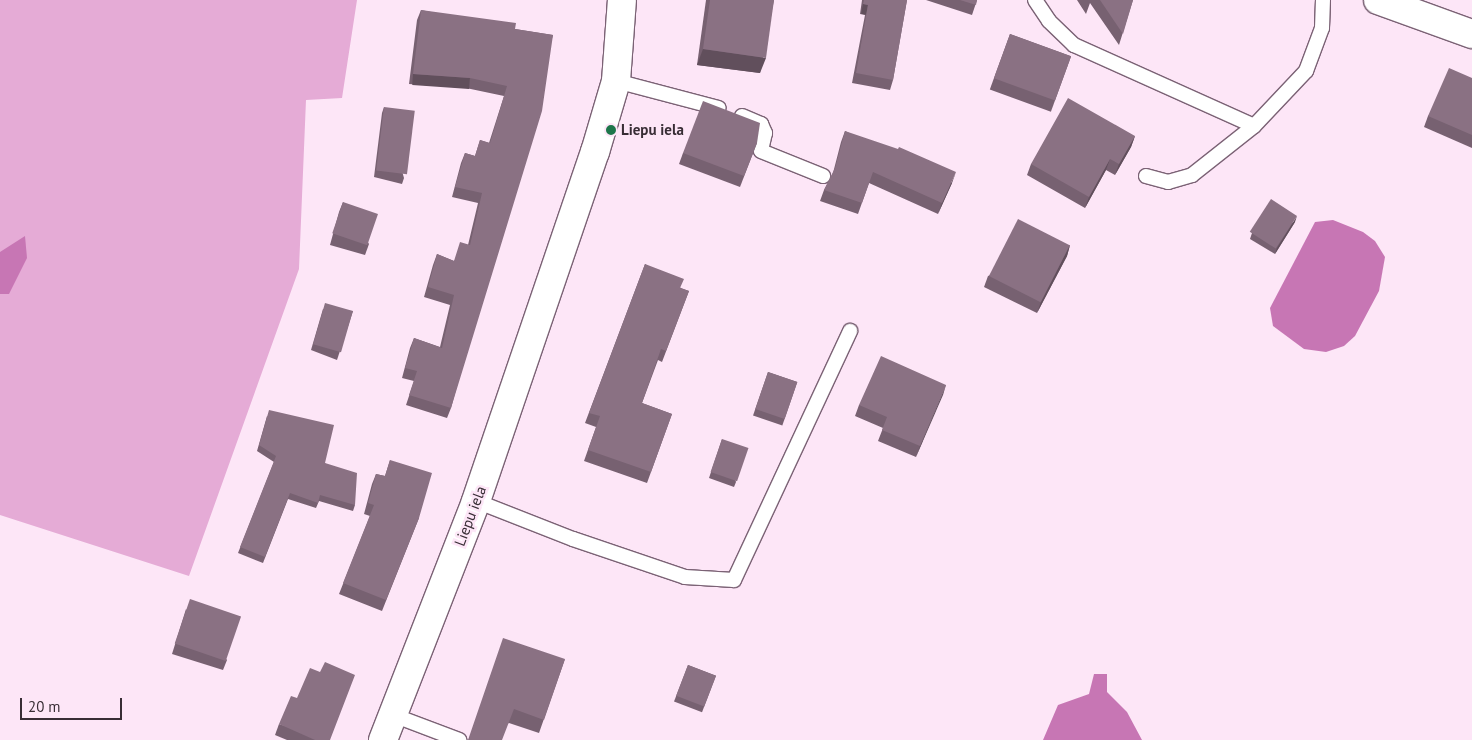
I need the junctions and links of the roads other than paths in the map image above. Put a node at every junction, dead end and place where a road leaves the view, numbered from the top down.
1 (622, 0) edge
2 (1035, 0) edge
3 (1322, 0) edge
4 (1378, 0) edge
5 (1472, 34) edge
6 (616, 81) junction
7 (1254, 126) junction
8 (823, 176) dead end
9 (1146, 176) dead end
10 (850, 331) dead end
11 (476, 501) junction
12 (388, 728) edge
13 (459, 740) edge

1 - 6 street, Liepu iela
2 - 7 lane
3 - 7 lane
4 - 5 street
6 - 8 lane
6 - 11 street, Liepu iela
7 - 9 lane
10 - 11 lane
11 - 12 street, Liepu iela
12 - 13 lane

